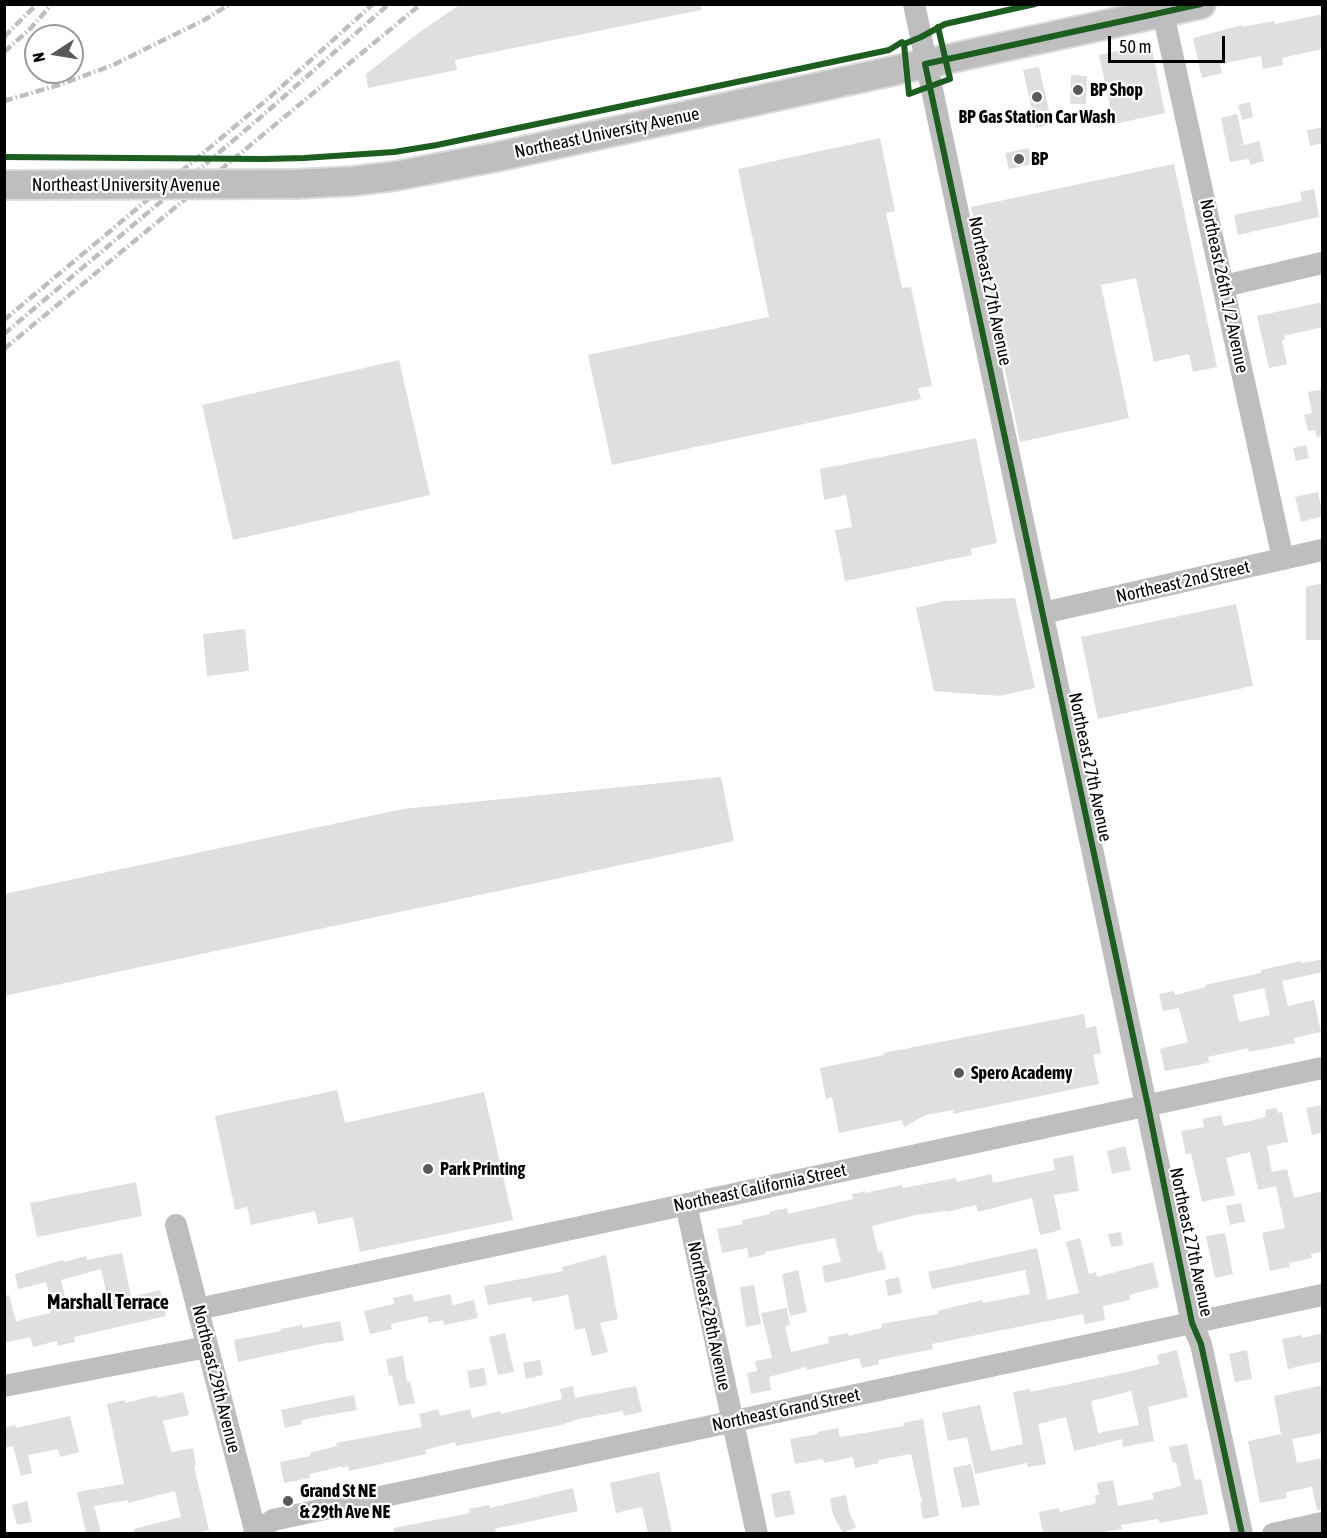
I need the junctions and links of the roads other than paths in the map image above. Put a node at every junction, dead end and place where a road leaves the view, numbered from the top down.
1 (914, 4) edge
2 (1201, 4) edge
3 (1163, 13) junction
4 (925, 64) junction
5 (4, 185) edge
6 (1323, 263) edge
7 (1224, 286) junction
8 (1323, 550) edge
9 (1283, 559) junction
10 (1043, 613) junction
11 (1323, 1068) edge
12 (1148, 1106) junction
13 (686, 1204) junction
14 (176, 1225) dead end
15 (1323, 1295) edge
16 (198, 1309) junction
17 (1192, 1323) junction
18 (207, 1347) junction
19 (4, 1386) edge
20 (731, 1422) junction
21 (1323, 1523) edge
22 (255, 1533) edge
23 (757, 1533) edge
24 (1242, 1533) edge
25 (1272, 1533) edge

1 - 4 street, Northeast 27th Avenue
2 - 3 main road, Northeast University Avenue
3 - 4 main road, Northeast University Avenue
3 - 7 street, Northeast 26th 1/2 Avenue
4 - 5 main road, Northeast University Avenue, bridge
4 - 10 street, Northeast 27th Avenue
6 - 7 street
7 - 9 street, Northeast 26th 1/2 Avenue
8 - 9 street, Northeast 2nd Street
9 - 10 street, Northeast 2nd Street
10 - 12 street, Northeast 27th Avenue
11 - 12 street, Northeast California Street
12 - 13 street, Northeast California Street
12 - 17 street, Northeast 27th Avenue
13 - 16 street, Northeast California Street
13 - 20 street, Northeast 28th Avenue
14 - 16 street, Northeast 29th Avenue
15 - 17 street, Northeast Grand Street
16 - 18 street, Northeast 29th Avenue
17 - 20 street, Northeast Grand Street
17 - 24 street, Northeast 27th Avenue
18 - 19 street
18 - 22 street, Northeast 29th Avenue
20 - 22 street, Northeast Grand Street
20 - 23 street, Northeast 28th Avenue
21 - 25 street

